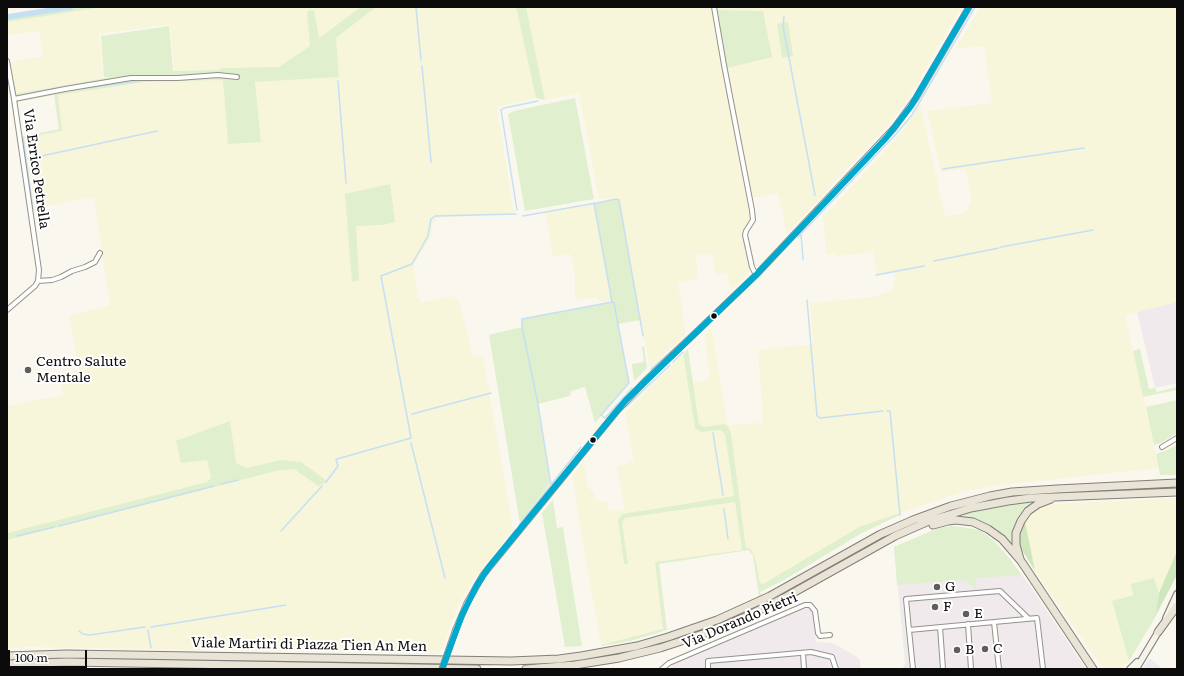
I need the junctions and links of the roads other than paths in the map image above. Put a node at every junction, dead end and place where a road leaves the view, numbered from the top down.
1 (714, 7) edge
2 (969, 7) edge
3 (7, 61) edge
4 (237, 77) dead end
5 (14, 99) junction
6 (100, 253) dead end
7 (756, 275) junction
8 (38, 281) junction
9 (7, 310) edge
10 (1177, 438) edge
11 (1162, 447) dead end
12 (1177, 483) edge
13 (1177, 492) edge
14 (1056, 497) junction
15 (895, 536) junction
16 (1021, 561) junction
17 (1177, 594) edge
18 (1177, 606) edge
19 (1028, 618) junction
20 (994, 622) junction
21 (968, 624) junction
22 (940, 627) junction
23 (909, 630) junction
24 (1158, 632) junction
25 (830, 635) dead end
26 (803, 653) junction
27 (7, 656) edge
28 (1141, 658) junction
29 (7, 664) edge
30 (1092, 667) edge
31 (442, 669) edge
32 (477, 669) edge
33 (526, 669) edge
34 (662, 669) edge
35 (708, 669) edge
36 (804, 669) edge
37 (836, 669) edge
38 (913, 669) edge
39 (943, 669) edge
40 (972, 669) edge
41 (999, 669) edge
42 (1043, 669) edge
43 (1097, 669) edge
44 (1130, 669) edge
45 (1136, 669) edge

1 - 7 street
2 - 7 street
3 - 5 street, Via Errico Petrella
4 - 5 street
5 - 8 street, Via Errico Petrella
6 - 8 street
7 - 31 street, bridge
8 - 9 street
10 - 11 street
12 - 27 highway, Viale Martiri di Piazza Tien An Men
13 - 14 highway
14 - 15 highway
14 - 16 highway
15 - 16 highway
15 - 33 highway
16 - 30 highway
17 - 24 main road
18 - 24 highway
19 - 20 street
19 - 23 street
19 - 42 street
20 - 21 street
20 - 41 street
21 - 22 street
21 - 40 street
22 - 23 street
22 - 39 street
23 - 38 street
24 - 28 main road
25 - 34 street, Via Dorando Pietri
26 - 35 street
26 - 36 street
26 - 37 street
28 - 44 main road
28 - 45 main road
29 - 32 highway, Viale Martiri di Piazza Tien An Men
30 - 43 highway

